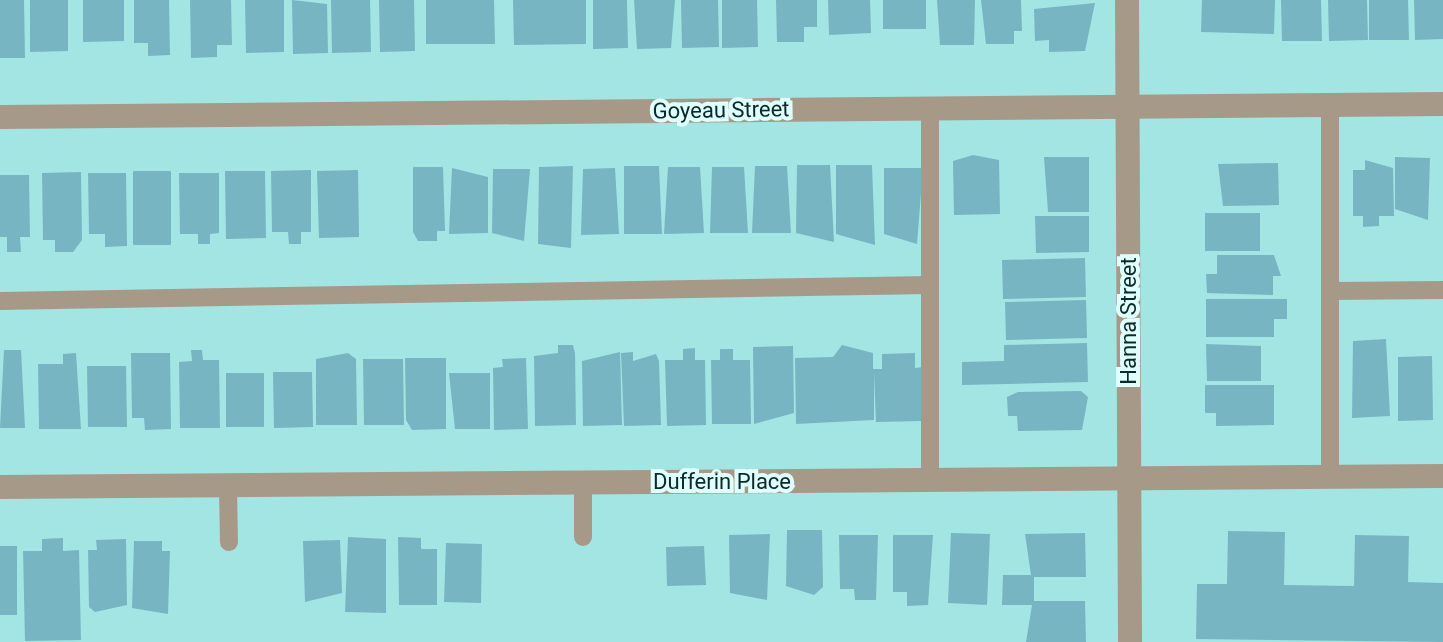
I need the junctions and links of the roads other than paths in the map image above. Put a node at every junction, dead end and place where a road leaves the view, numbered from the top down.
1 (1127, 0) edge
2 (1330, 104) junction
3 (1443, 104) edge
4 (1127, 106) junction
5 (930, 108) junction
6 (0, 117) edge
7 (930, 285) junction
8 (1443, 290) edge
9 (1330, 291) junction
10 (0, 301) edge
11 (1443, 476) edge
12 (1330, 477) junction
13 (1129, 478) junction
14 (930, 480) junction
15 (583, 483) junction
16 (228, 486) junction
17 (0, 487) edge
18 (583, 537) dead end
19 (229, 542) dead end
20 (1130, 642) edge

1 - 4 street, Hanna Street
2 - 3 street, Goyeau Street
2 - 4 street, Goyeau Street
2 - 9 lane
4 - 5 street, Goyeau Street
4 - 13 street, Hanna Street
5 - 6 street, Goyeau Street
5 - 7 lane
7 - 10 lane
7 - 14 lane
8 - 9 lane
9 - 12 lane
11 - 12 street, Dufferin Place
12 - 13 street, Dufferin Place
13 - 14 street, Dufferin Place
13 - 20 street, Hanna Street
14 - 15 street, Dufferin Place
15 - 16 street, Dufferin Place
15 - 18 lane
16 - 17 street, Dufferin Place
16 - 19 lane

